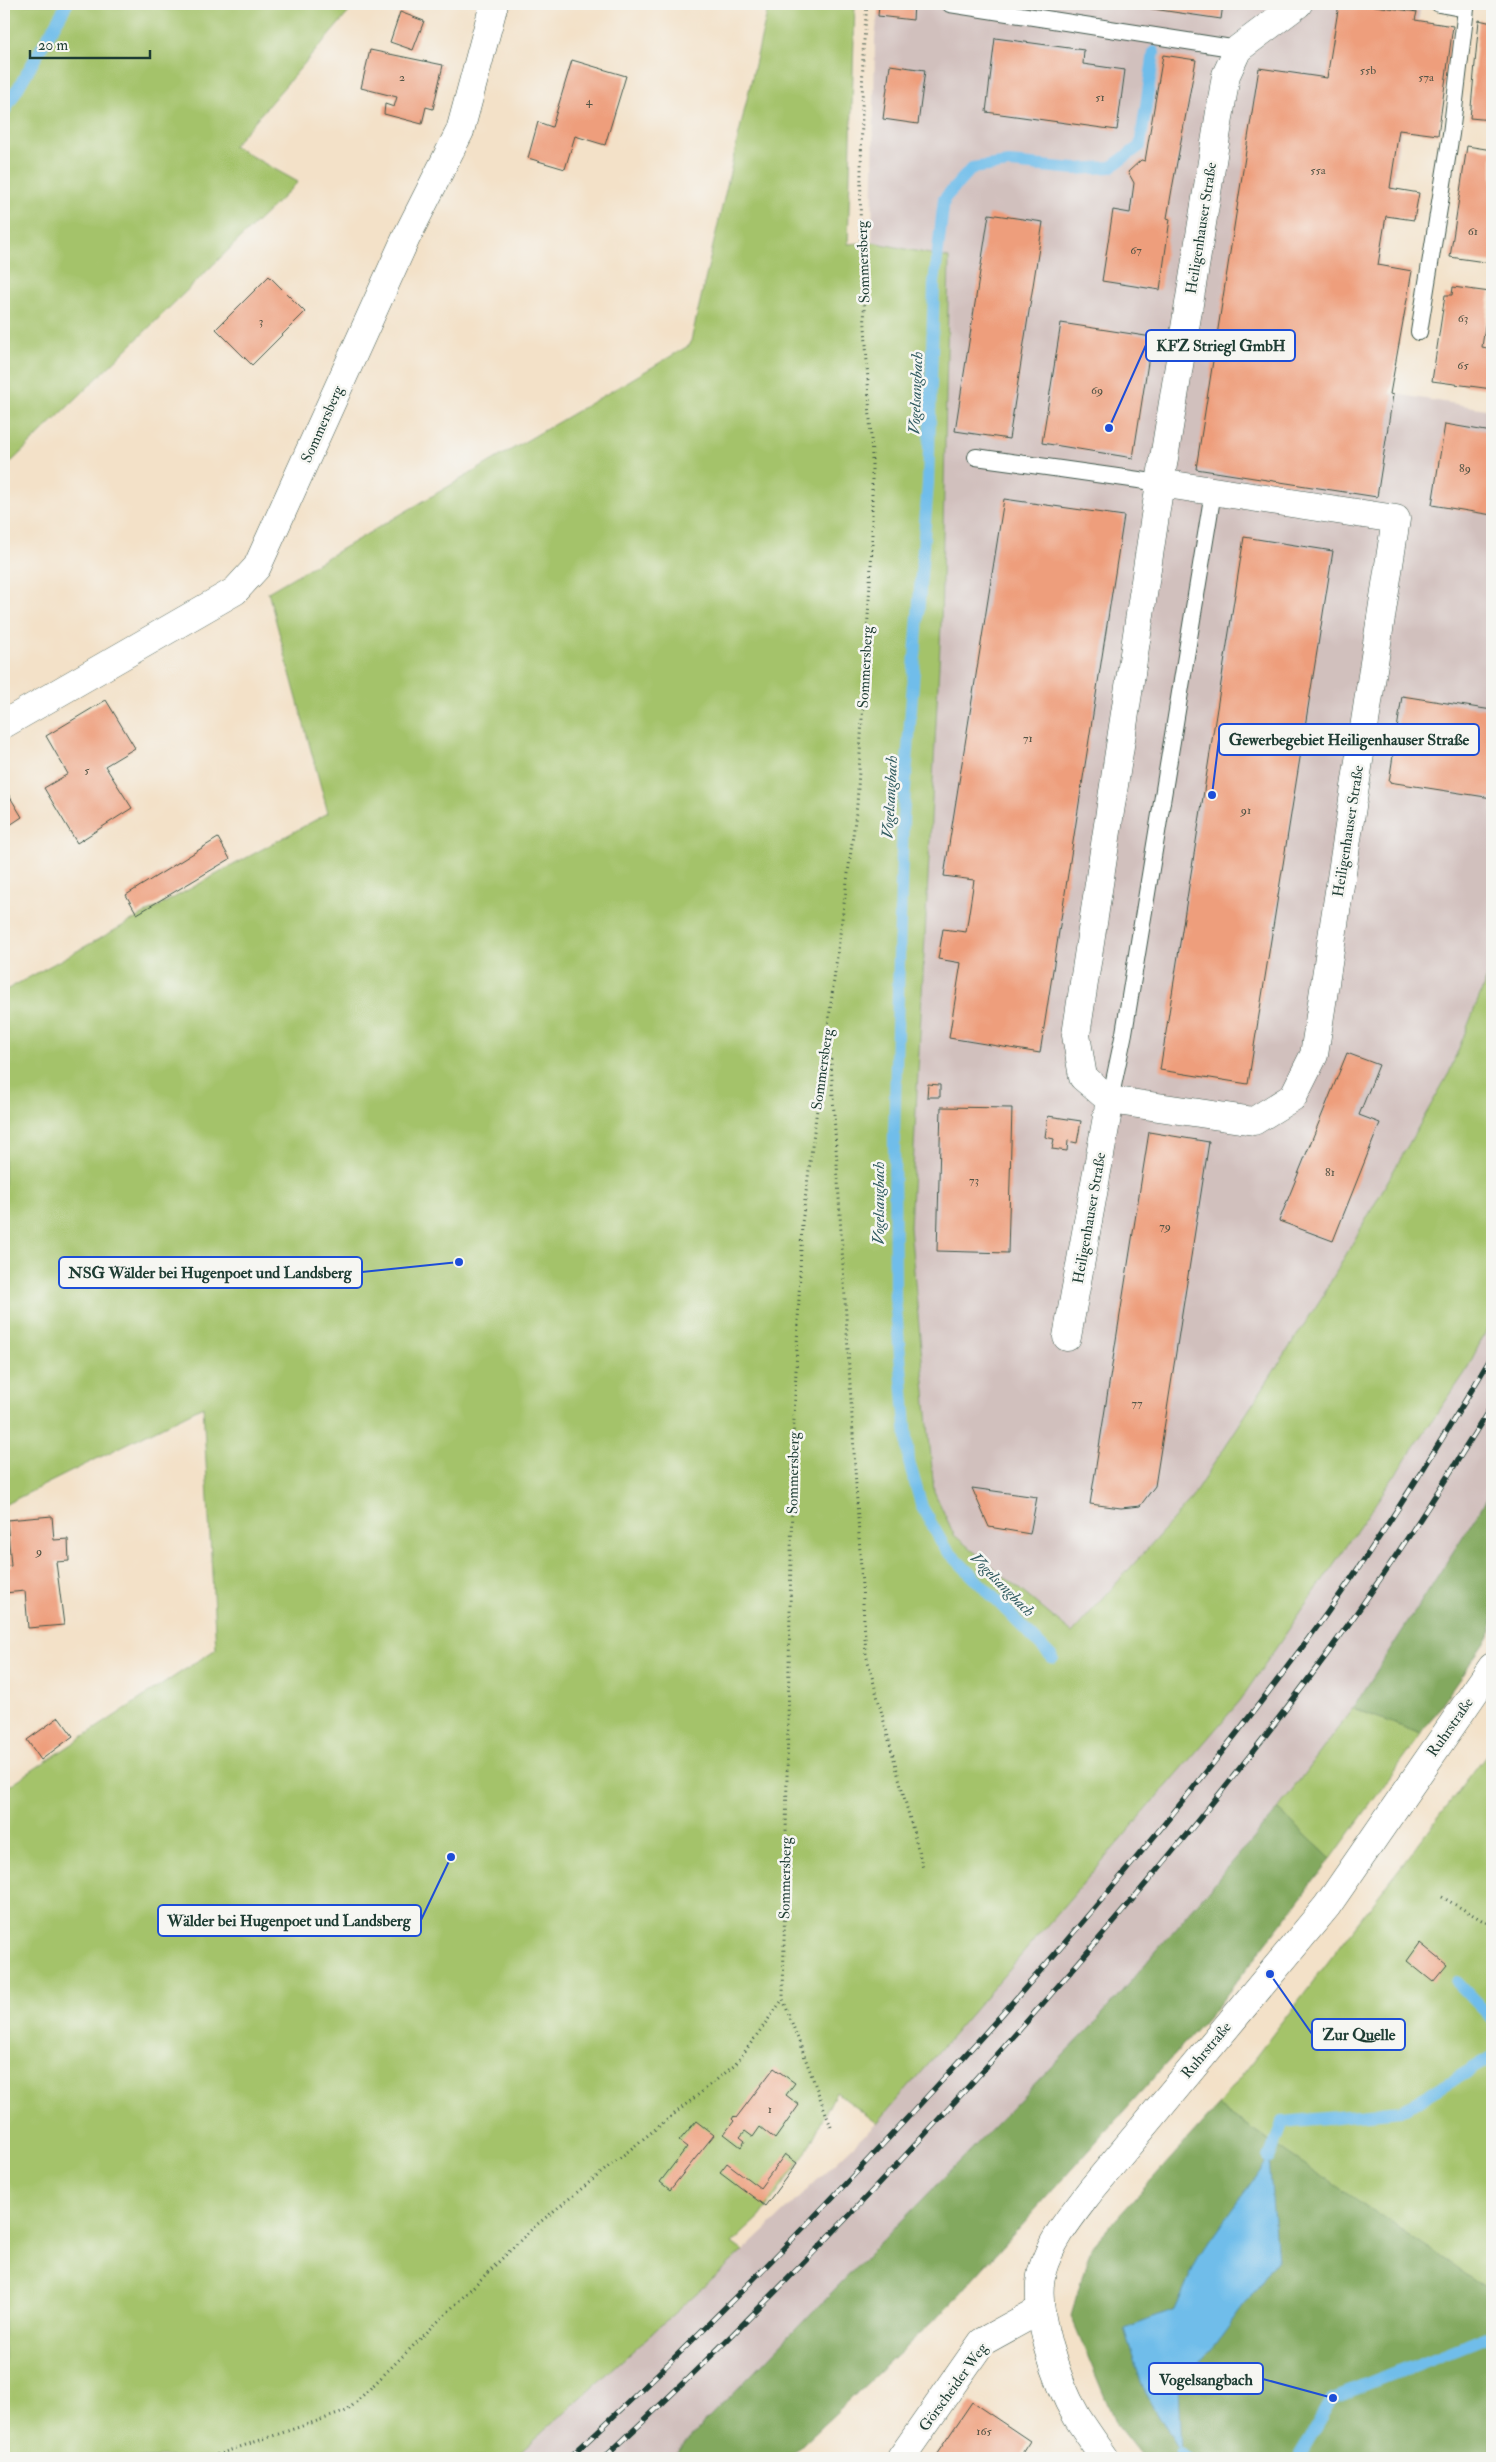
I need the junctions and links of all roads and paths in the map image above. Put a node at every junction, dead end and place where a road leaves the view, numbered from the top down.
1 (494, 4) edge
2 (867, 4) edge
3 (950, 4) edge
4 (1298, 4) edge
5 (1439, 4) edge
6 (1238, 49) junction
7 (1420, 332) dead end
8 (976, 457) dead end
9 (1160, 483) junction
10 (1214, 492) junction
11 (4, 724) edge
12 (829, 1020) junction
13 (1110, 1100) junction
14 (1067, 1337) dead end
15 (1492, 1667) edge
16 (923, 1868) dead end
17 (1442, 1897) dead end
18 (1492, 1926) edge
19 (783, 1999) junction
20 (831, 2128) dead end
21 (1040, 2310) junction
22 (208, 2458) edge
23 (901, 2458) edge
24 (1105, 2458) edge

1 - 11 street, Sommersberg
2 - 12 path, Sommersberg
3 - 6 lane
4 - 6 street, Heiligenhauser Straße
5 - 7 lane
6 - 9 street, Heiligenhauser Straße
8 - 9 lane
9 - 10 street, Heiligenhauser Straße
9 - 13 street, Heiligenhauser Straße
10 - 13 lane
10 - 13 street, Heiligenhauser Straße
12 - 16 path
12 - 19 path, Sommersberg
13 - 14 street, Heiligenhauser Straße
15 - 21 street, Ruhrstraße
17 - 18 path
19 - 20 path, Sommersberg
19 - 22 path
21 - 23 street, Görscheider Weg
21 - 24 street, Ruhrstraße

